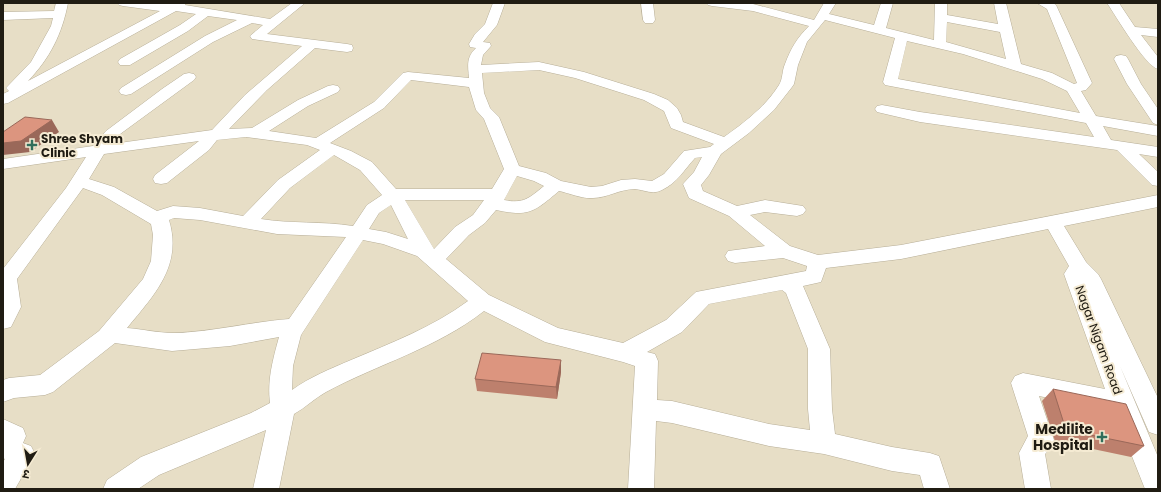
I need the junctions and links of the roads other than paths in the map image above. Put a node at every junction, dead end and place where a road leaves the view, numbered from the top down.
1 (123, 3) edge
2 (299, 3) edge
3 (499, 3) edge
4 (647, 3) edge
5 (712, 3) edge
6 (887, 3) edge
7 (941, 3) edge
8 (1000, 3) edge
9 (1044, 3) edge
10 (1113, 3) edge
11 (177, 5) edge
12 (61, 8) edge
13 (810, 9) dead end
14 (207, 11) junction
15 (824, 14) edge
16 (3, 16) edge
17 (940, 17) junction
18 (250, 19) junction
19 (649, 20) dead end
20 (272, 23) junction
21 (1005, 29) junction
22 (878, 30) junction
23 (1131, 30) junction
24 (1158, 33) edge
25 (902, 36) junction
26 (313, 43) junction
27 (940, 45) junction
28 (347, 48) dead end
29 (1153, 54) edge
30 (1121, 59) dead end
31 (125, 62) dead end
32 (1158, 65) edge
33 (1015, 66) junction
34 (475, 76) junction
35 (189, 77) dead end
36 (1072, 88) junction
37 (333, 89) dead end
38 (4, 95) edge
39 (156, 100) junction
40 (882, 109) dead end
41 (1092, 120) junction
42 (1158, 120) edge
43 (1158, 131) edge
44 (255, 133) junction
45 (214, 135) junction
46 (1106, 143) junction
47 (325, 146) junction
48 (1122, 146) junction
49 (720, 147) junction
50 (99, 150) junction
51 (1158, 152) edge
52 (3, 164) edge
53 (512, 169) junction
54 (167, 170) dead end
55 (79, 181) junction
56 (1158, 181) edge
57 (556, 185) junction
58 (391, 195) junction
59 (495, 199) junction
60 (1158, 201) edge
61 (797, 210) dead end
62 (735, 212) junction
63 (156, 218) junction
64 (1053, 222) junction
65 (246, 223) junction
66 (359, 233) junction
67 (783, 251) junction
68 (429, 255) junction
69 (735, 256) dead end
70 (818, 262) junction
71 (1079, 267) junction
72 (786, 282) junction
73 (482, 302) junction
74 (3, 321) edge
75 (296, 327) junction
76 (110, 334) junction
77 (625, 353) junction
78 (3, 392) edge
79 (1122, 402) junction
80 (283, 408) junction
81 (644, 409) junction
82 (1158, 424) edge
83 (3, 430) edge
84 (824, 443) junction
85 (3, 483) edge
86 (1158, 488) edge
87 (116, 489) edge
88 (266, 489) edge
89 (640, 489) edge
90 (937, 489) edge
91 (1038, 489) edge

1 - 11 street
2 - 20 street
3 - 34 street
4 - 19 street
5 - 15 street
6 - 22 street
7 - 17 street
8 - 21 street
9 - 36 street
10 - 23 street
11 - 14 street
11 - 38 street
12 - 16 street
12 - 38 street
13 - 15 street
14 - 18 street
14 - 31 street
15 - 22 street
15 - 49 street
17 - 21 street
17 - 27 street
18 - 20 street
18 - 39 street
20 - 26 street
21 - 33 street
22 - 25 street
23 - 24 street
23 - 29 street
25 - 27 street
25 - 41 street
26 - 28 street
26 - 45 street
27 - 33 street
29 - 32 street
30 - 42 street
33 - 36 street
34 - 47 street
34 - 49 street
34 - 53 street
35 - 39 street
36 - 41 street
37 - 44 street
39 - 50 street
40 - 46 street
41 - 43 street
41 - 46 street
44 - 45 street
44 - 47 street
45 - 50 street
45 - 54 street
46 - 48 street
47 - 58 street
47 - 65 street
48 - 51 street
48 - 56 street
49 - 57 street
49 - 62 street
50 - 52 street
50 - 55 street
53 - 57 street
53 - 59 street
55 - 63 street
55 - 74 street
57 - 59 street
58 - 59 street
58 - 66 street
58 - 68 street
59 - 68 street
60 - 64 street
61 - 62 street
62 - 67 street
63 - 65 street
63 - 76 street
64 - 70 street
64 - 71 street
65 - 66 street
66 - 68 street
66 - 75 street
67 - 69 street
67 - 70 street
68 - 73 street
70 - 72 street
71 - 79 street, Nagar Nigam Road
71 - 82 street, Nagar Nigam Road
72 - 77 street
72 - 84 street
73 - 77 street
73 - 80 street
75 - 76 street
75 - 80 street
76 - 78 street
77 - 81 street
79 - 86 street, Nagar Nigam Road
79 - 91 street
80 - 87 street
80 - 88 street
81 - 84 street
81 - 89 street
83 - 85 street
84 - 90 street

